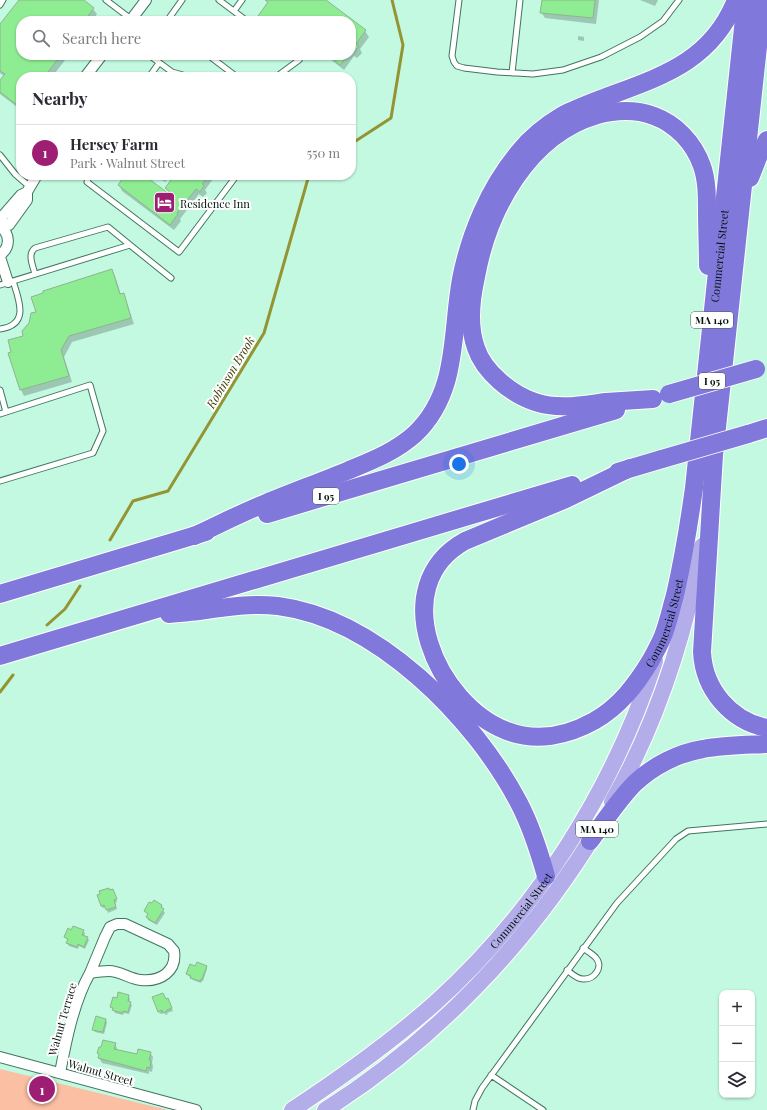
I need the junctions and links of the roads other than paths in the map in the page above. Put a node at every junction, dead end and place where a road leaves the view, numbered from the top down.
1 (4, 0) edge
2 (106, 0) edge
3 (146, 0) edge
4 (181, 0) edge
5 (219, 0) edge
6 (242, 0) edge
7 (459, 0) edge
8 (520, 0) edge
9 (679, 0) edge
10 (736, 0) edge
11 (746, 0) edge
12 (763, 0) edge
13 (0, 5) edge
14 (234, 11) junction
15 (125, 16) edge
16 (133, 16) edge
17 (170, 16) edge
18 (240, 16) edge
19 (98, 60) edge
20 (155, 60) edge
21 (214, 60) edge
22 (299, 60) edge
23 (159, 63) junction
24 (89, 72) edge
25 (153, 72) edge
26 (172, 72) edge
27 (230, 72) edge
28 (283, 72) edge
29 (512, 73) junction
30 (767, 140) edge
31 (0, 155) edge
32 (16, 175) edge
33 (20, 180) edge
34 (35, 180) edge
35 (88, 180) edge
36 (233, 180) edge
37 (29, 190) junction
38 (739, 223) junction
39 (1, 226) edge
40 (130, 245) junction
41 (0, 256) edge
42 (35, 274) junction
43 (171, 278) dead end
44 (7, 283) edge
45 (0, 330) edge
46 (710, 339) junction
47 (761, 367) edge
48 (0, 390) edge
49 (661, 397) junction
50 (6, 412) junction
51 (0, 414) edge
52 (767, 428) edge
53 (714, 455) junction
54 (630, 468) junction
55 (0, 481) edge
56 (194, 536) junction
57 (0, 594) edge
58 (133, 617) junction
59 (663, 637) junction
60 (0, 656) edge
61 (767, 728) edge
62 (767, 744) edge
63 (767, 824) edge
64 (590, 841) junction
65 (546, 876) junction
66 (583, 948) junction
67 (567, 970) junction
68 (90, 973) junction
69 (0, 1057) edge
70 (60, 1073) junction
71 (491, 1075) junction
72 (196, 1110) edge
73 (292, 1110) edge
74 (325, 1110) edge
75 (473, 1110) edge
76 (543, 1110) edge

1 - 13 lane
2 - 15 lane
3 - 16 street
4 - 17 lane
5 - 14 lane
6 - 14 lane
7 - 29 lane
8 - 29 lane
9 - 29 lane
10 - 56 highway
11 - 46 highway, Commercial Street / MA 140
12 - 38 highway, Commercial Street / MA 140
14 - 18 lane
19 - 24 street
20 - 23 lane
21 - 27 lane
22 - 28 lane
23 - 25 lane
23 - 26 lane
30 - 38 highway
31 - 32 lane
33 - 37 lane
34 - 37 street
35 - 36 lane
37 - 39 street
38 - 53 highway, Commercial Street / MA 140
39 - 41 street
40 - 42 lane
40 - 42 lane
40 - 43 lane
41 - 44 street
42 - 44 lane
44 - 45 lane
46 - 49 highway
46 - 59 highway, Commercial Street / MA 140
47 - 49 highway, I 95, bridge
48 - 50 lane
49 - 56 highway, I 95
50 - 51 lane
50 - 55 lane
52 - 54 highway, bridge
53 - 61 highway
53 - 64 main road, Commercial Street / MA 140
54 - 58 highway
54 - 59 highway
56 - 57 highway, I 95
58 - 60 highway
58 - 65 highway
59 - 65 main road, Commercial Street / MA 140
62 - 64 highway
63 - 66 lane
64 - 74 main road, Commercial Street / MA 140
65 - 73 main road, Commercial Street / MA 140
66 - 67 lane
66 - 67 lane
67 - 71 lane
68 - 68 street, Walnut Terrace
68 - 70 street, Walnut Terrace
69 - 70 street, Walnut Street
70 - 72 street, Walnut Street
71 - 75 lane
71 - 76 lane

